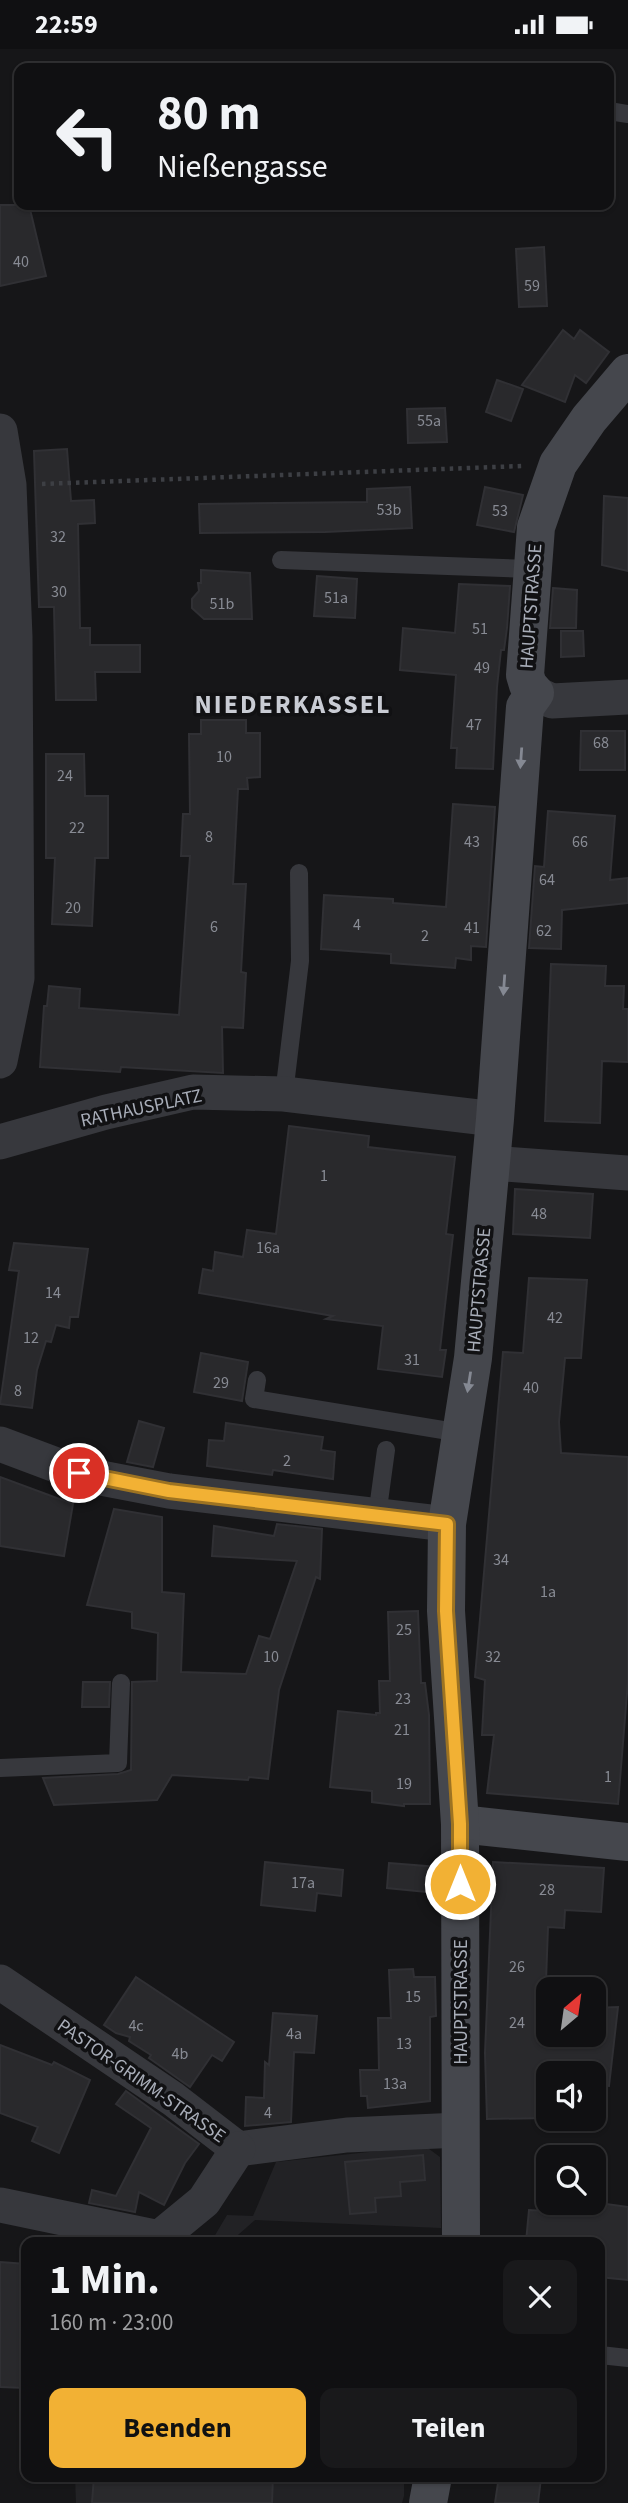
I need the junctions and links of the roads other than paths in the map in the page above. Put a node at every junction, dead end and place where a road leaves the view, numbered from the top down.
1 (628, 373) edge
2 (4, 460) edge
3 (281, 560) dead end
4 (531, 569) junction
5 (8, 636) edge
6 (535, 693) junction
7 (628, 697) edge
8 (299, 873) dead end
9 (8, 920) edge
10 (2, 1045) edge
11 (284, 1094) junction
12 (495, 1119) junction
13 (0, 1142) edge
14 (491, 1163) junction
15 (628, 1173) edge
16 (257, 1380) dead end
17 (461, 1433) junction
18 (0, 1444) edge
19 (386, 1450) dead end
20 (377, 1516) junction
21 (447, 1524) junction
22 (121, 1683) dead end
23 (0, 1768) edge
24 (460, 1824) junction
25 (628, 1843) edge
26 (0, 1982) edge
27 (460, 2130) junction
28 (238, 2149) junction
29 (0, 2205) edge
30 (154, 2237) edge
31 (160, 2237) edge
32 (461, 2237) edge
33 (605, 2356) edge
34 (628, 2358) edge
35 (432, 2482) edge
36 (428, 2503) edge

1 - 4 street, HAUPTSTRASSE
2 - 5 street
3 - 4 lane
4 - 6 street, HAUPTSTRASSE
5 - 9 street
6 - 7 street
6 -> 12 street, HAUPTSTRASSE
8 - 11 lane
9 - 10 street
11 - 12 street, RATHAUSPLATZ
11 - 13 street, RATHAUSPLATZ
12 - 14 street, HAUPTSTRASSE
14 - 15 street
14 -> 17 street, HAUPTSTRASSE
16 - 17 lane
17 - 21 street, HAUPTSTRASSE
18 - 20 street
19 - 20 lane
20 - 21 street
21 - 24 street, HAUPTSTRASSE
22 - 23 lane
24 - 25 street
24 - 27 street, HAUPTSTRASSE
26 - 28 street, PASTOR-GRIMM-STRASSE
27 - 28 street, PASTOR-GRIMM-STRASSE
27 - 32 street, HAUPTSTRASSE
28 - 31 street
29 - 30 street
33 - 34 lane
35 - 36 street

